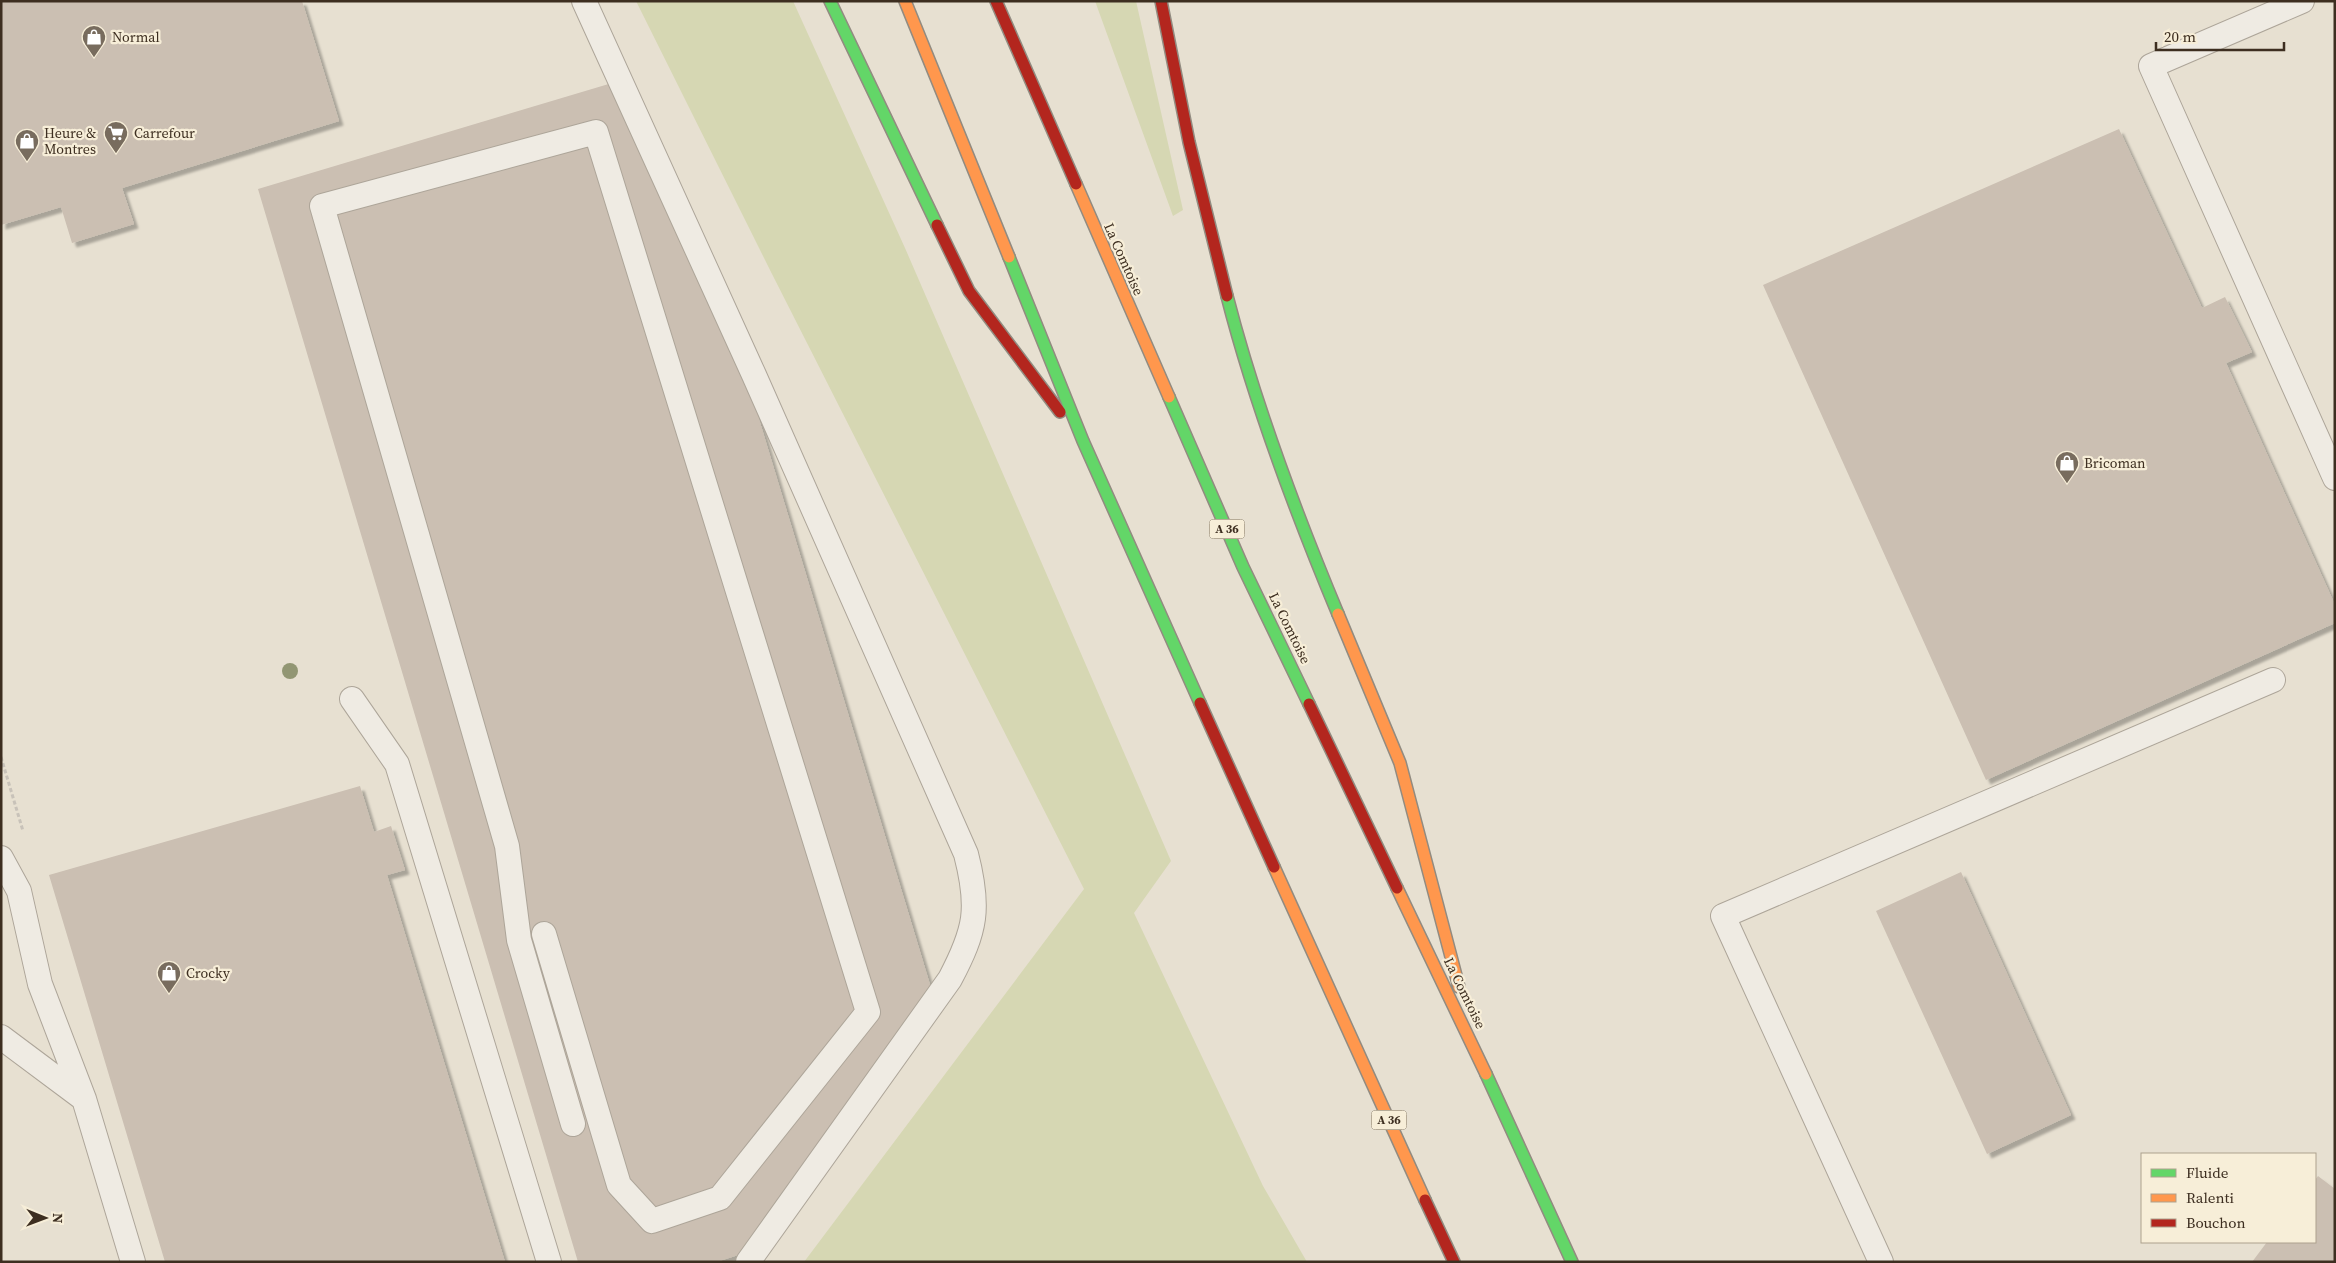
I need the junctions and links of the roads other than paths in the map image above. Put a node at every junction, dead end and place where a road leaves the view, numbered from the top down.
1 (584, 1) edge
2 (830, 1) edge
3 (905, 1) edge
4 (996, 1) edge
5 (1161, 1) edge
6 (2302, 1) edge
7 (1082, 441) junction
8 (2335, 478) edge
9 (2273, 680) dead end
10 (352, 699) dead end
11 (1, 858) edge
12 (544, 934) dead end
13 (1, 1037) edge
14 (1475, 1049) junction
15 (84, 1099) junction
16 (573, 1124) dead end
17 (132, 1262) edge
18 (550, 1262) edge
19 (748, 1262) edge
20 (1454, 1262) edge
21 (1572, 1262) edge
22 (1881, 1262) edge

1 - 19 lane
2 - 7 highway
3 - 7 highway, A 36
4 - 14 highway, La Comtoise / A 36
5 - 14 highway
6 - 8 lane
7 - 20 highway, A 36
9 - 22 lane
10 - 18 lane
11 - 15 lane
12 - 16 lane
13 - 15 lane
14 - 21 highway, La Comtoise / A 36
15 - 17 lane

